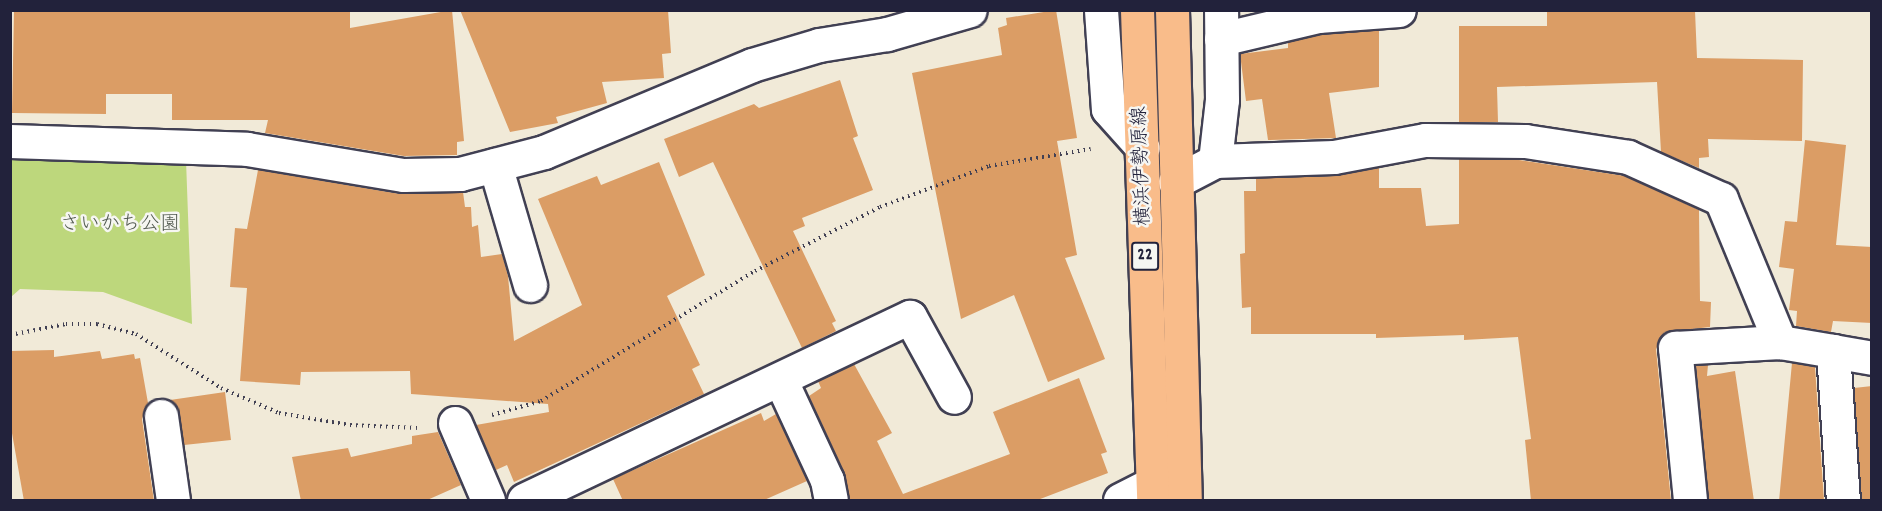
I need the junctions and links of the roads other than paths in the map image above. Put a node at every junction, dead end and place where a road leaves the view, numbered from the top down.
1 (970, 10) edge
2 (1101, 10) edge
3 (1137, 10) edge
4 (1172, 10) edge
5 (1399, 10) edge
6 (1221, 25) edge
7 (10, 141) edge
8 (1143, 148) junction
9 (1215, 161) junction
10 (495, 165) junction
11 (1175, 182) junction
12 (530, 285) dead end
13 (1780, 342) junction
14 (1833, 351) junction
15 (1872, 358) edge
16 (781, 381) junction
17 (954, 397) dead end
18 (161, 416) dead end
19 (455, 423) road end
20 (1153, 492) edge
21 (173, 501) edge
22 (488, 501) edge
23 (524, 501) edge
24 (831, 501) edge
25 (1120, 501) edge
26 (1185, 501) edge
27 (1690, 501) edge
28 (1843, 501) edge

1 - 10 street
2 - 8 street
3 - 8 main road, 横浜伊勢原線 / 22
4 - 11 main road, 横浜伊勢原線 / 22
5 - 6 street
6 - 9 street
7 - 10 street
8 - 20 main road, 横浜伊勢原線 / 22
9 - 11 street
9 - 13 street
10 - 12 street
11 - 26 main road, 横浜伊勢原線 / 22
13 - 14 street
13 - 27 street
14 - 15 street
14 - 28 street
16 - 17 street
16 - 23 street
16 - 24 street
18 - 21 street
19 - 22 street
20 - 25 street

